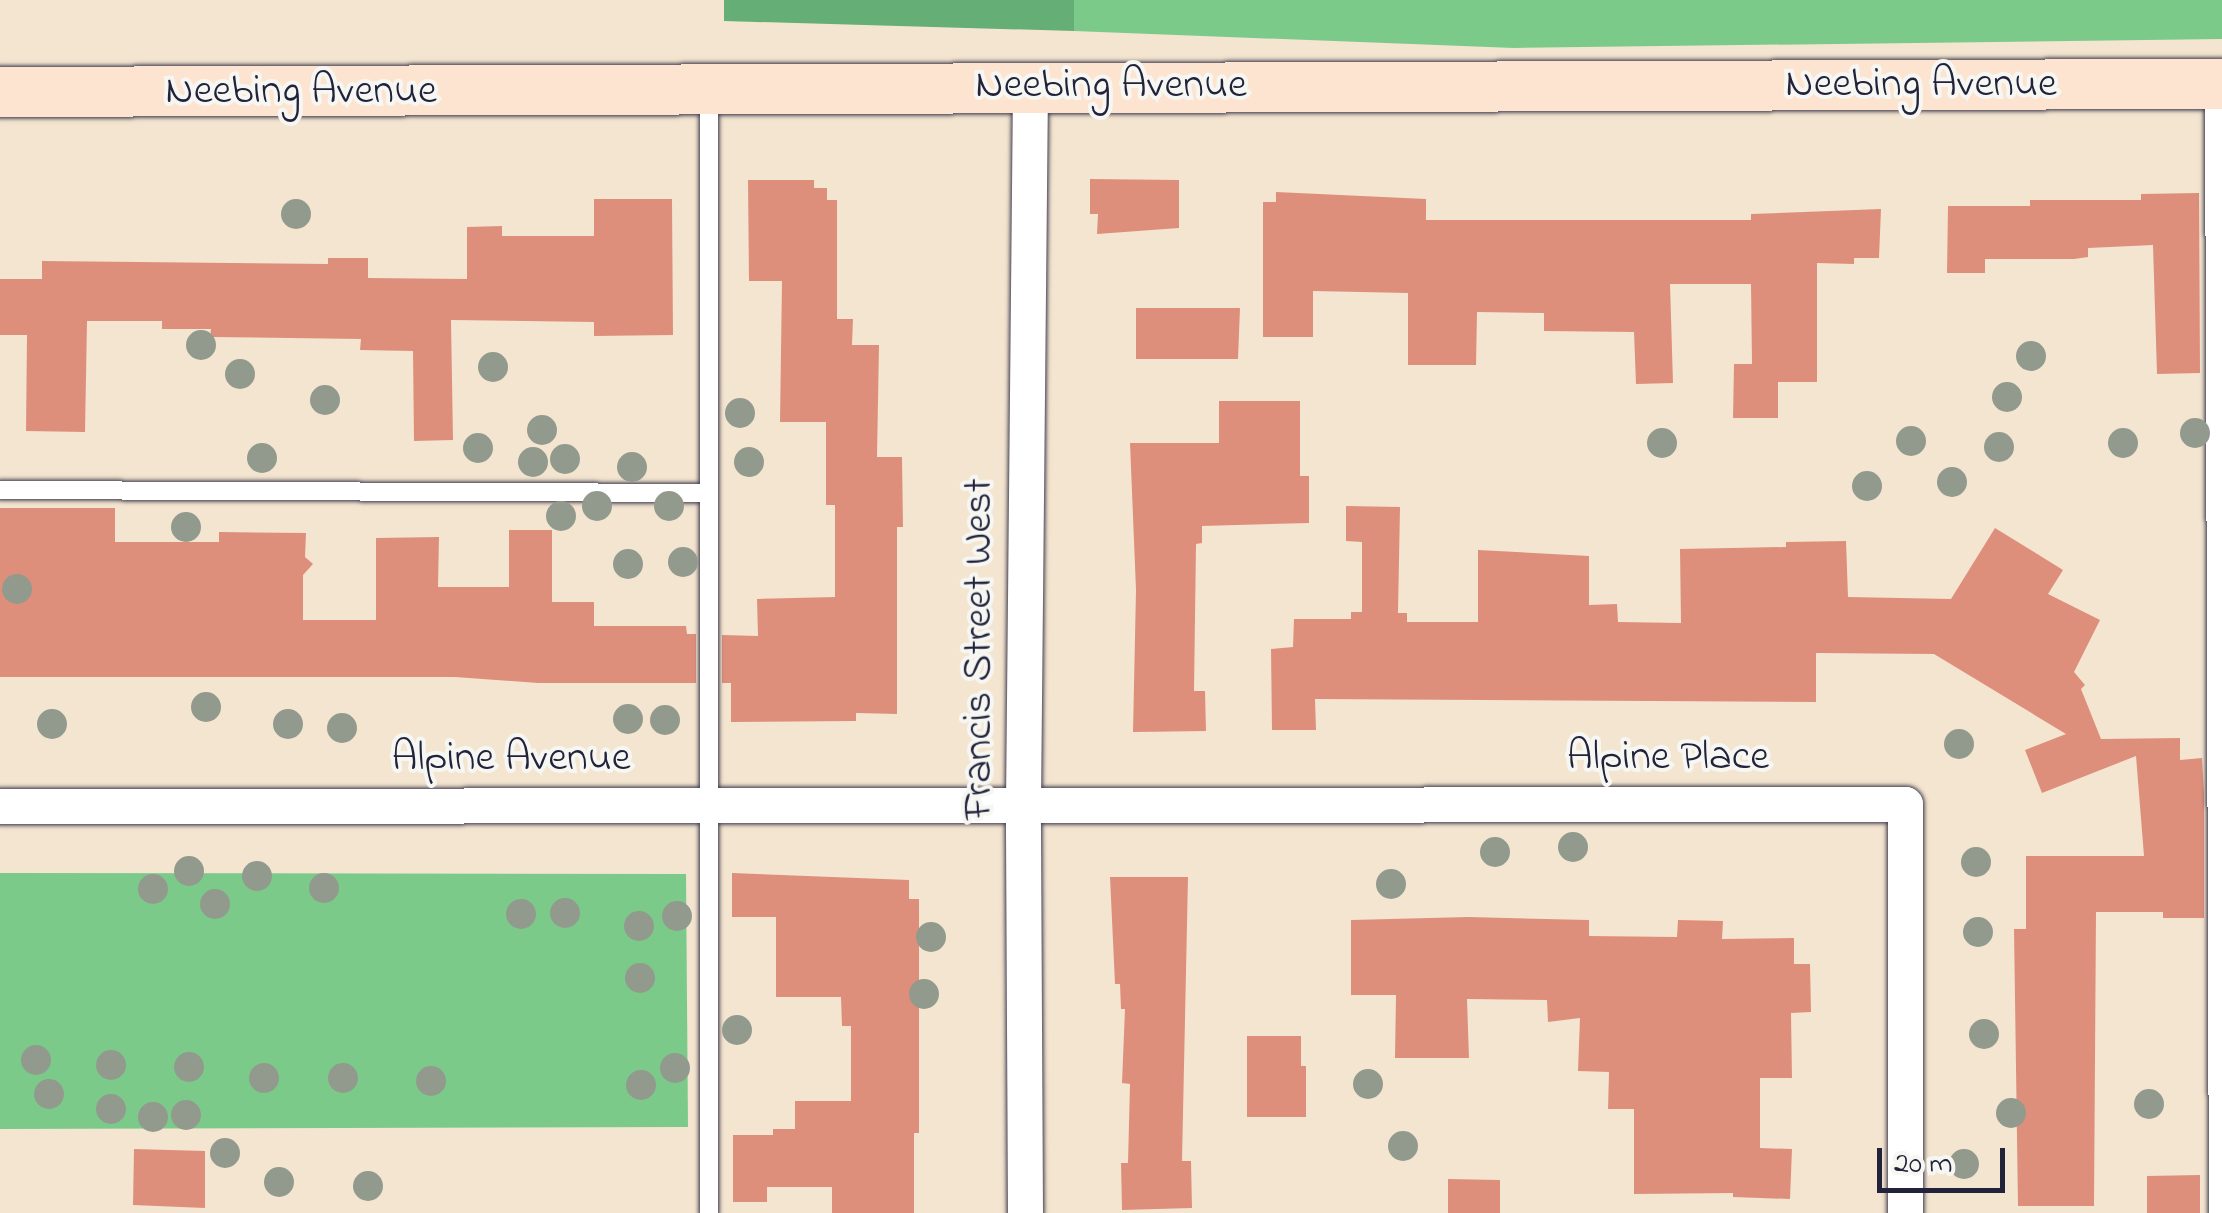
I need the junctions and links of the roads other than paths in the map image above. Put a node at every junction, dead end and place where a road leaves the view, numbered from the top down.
1 (2218, 84) edge
2 (1030, 85) junction
3 (709, 90) junction
4 (0, 92) edge
5 (0, 490) edge
6 (708, 493) junction
7 (1023, 802) junction
8 (708, 804) junction
9 (0, 806) edge
10 (709, 1213) edge
11 (1025, 1213) edge
12 (1905, 1213) edge
13 (2218, 1213) edge

1 - 2 main road, Neebing Avenue
1 - 13 lane
2 - 3 main road, Neebing Avenue
2 - 7 street, Francis Street West
3 - 4 main road, Neebing Avenue
3 - 6 lane
5 - 6 lane
6 - 8 lane
7 - 8 street, Alpine Avenue
7 - 11 street, Francis Street West
7 - 12 street, Alpine Place
8 - 9 street, Alpine Avenue
8 - 10 lane

